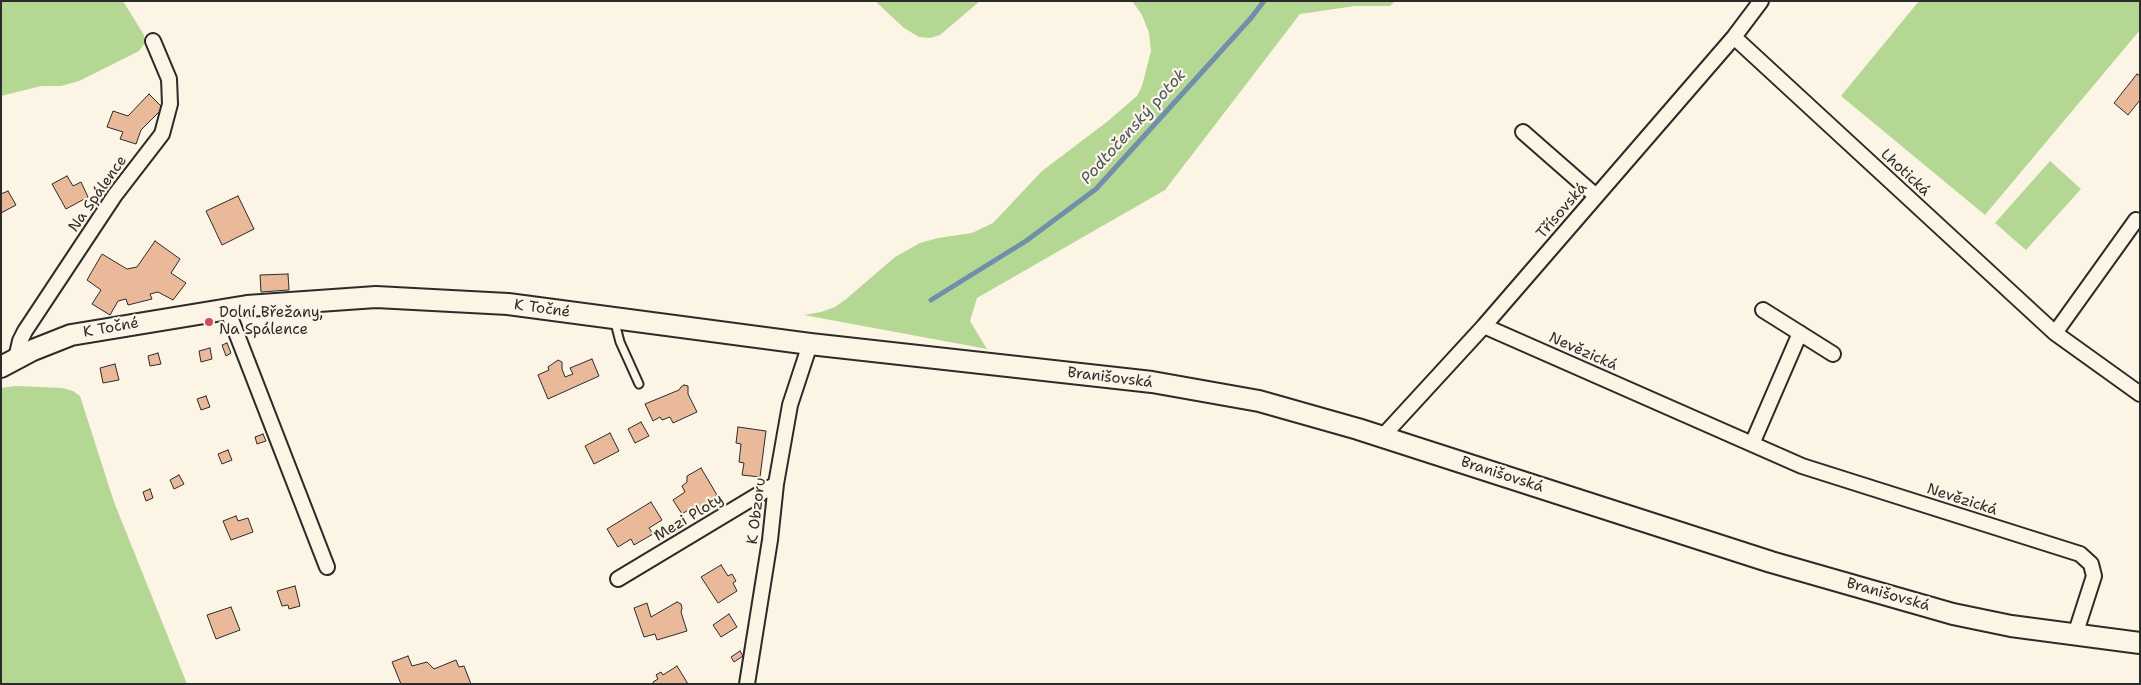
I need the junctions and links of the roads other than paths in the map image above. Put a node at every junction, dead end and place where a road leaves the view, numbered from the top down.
1 (1761, 1) edge
2 (1734, 36) junction
3 (153, 41) dead end
4 (1523, 132) dead end
5 (1596, 196) junction
6 (2136, 220) dead end
7 (227, 309) junction
8 (1763, 310) dead end
9 (614, 319) junction
10 (1484, 326) junction
11 (1800, 333) junction
12 (2055, 333) junction
13 (810, 344) junction
14 (855, 349) joint
15 (1834, 354) dead end
16 (9, 363) edge
17 (639, 384) dead end
18 (2140, 394) edge
19 (1382, 437) junction
20 (1752, 444) junction
21 (776, 484) junction
22 (327, 567) dead end
23 (618, 579) dead end
24 (2075, 634) junction
25 (2140, 643) edge
26 (748, 684) edge

1 - 2 street, Třísovská
2 - 5 street, Třísovská
2 - 12 street, Lhotická
3 - 16 street, Na Spálence
4 - 5 street
5 - 10 street, Třísovská
6 - 12 street
7 - 9 street, K Točné
7 - 16 street, K Točné
7 - 22 street
8 - 11 street
9 - 13 street, K Točné
9 - 17 lane
10 - 19 street, Třísovská
10 - 20 street, Nevězická
11 - 15 street
11 - 20 street
12 - 18 street, Lhotická
13 - 14 street, K Točné
13 - 21 street, K Obzoru
14 - 19 street, Branišovská
19 - 24 street, Branišovská
20 - 24 street, Nevězická
21 - 23 street, Mezi Ploty
21 - 26 street, K Obzoru
24 - 25 street, Branišovská

